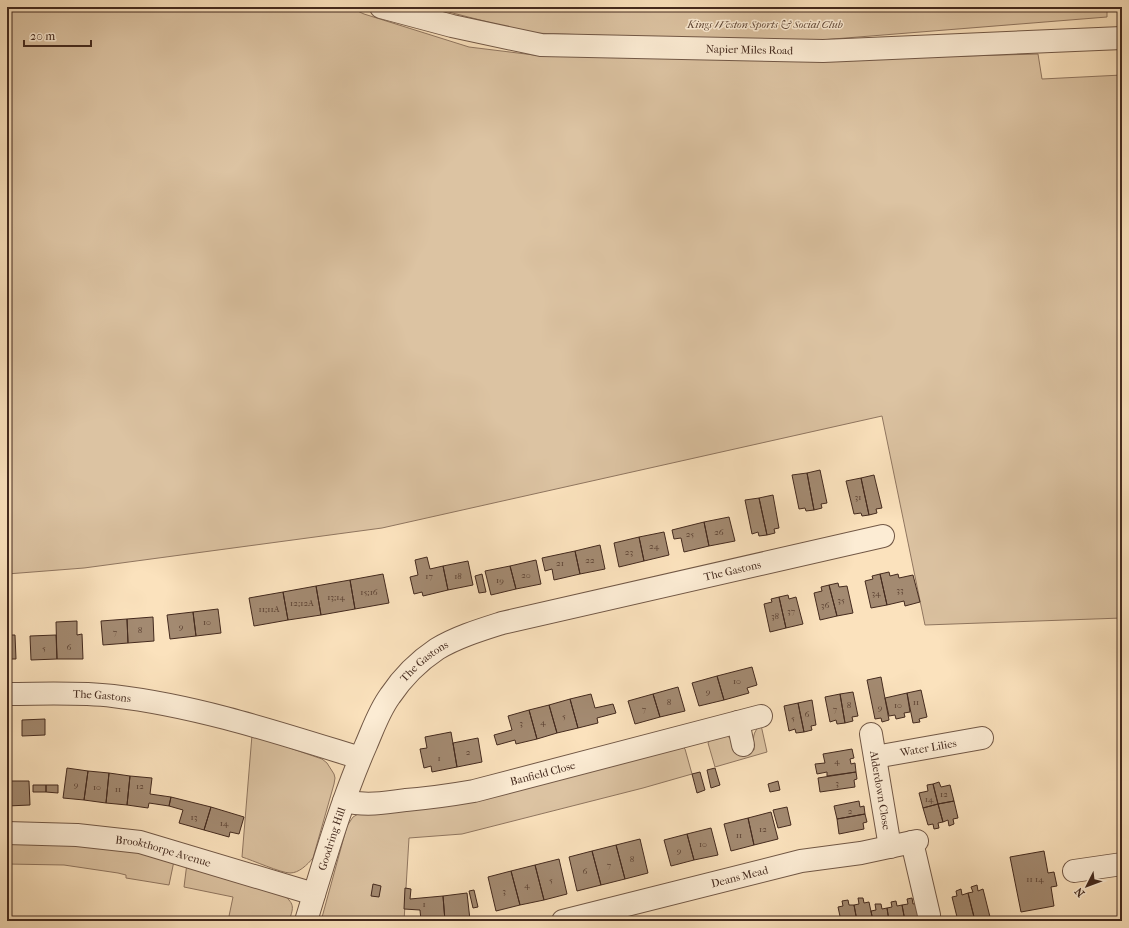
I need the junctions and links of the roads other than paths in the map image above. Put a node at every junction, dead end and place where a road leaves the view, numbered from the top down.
1 (381, 7) edge
2 (1122, 38) edge
3 (883, 536) dead end
4 (7, 694) edge
5 (761, 716) dead end
6 (738, 722) junction
7 (871, 734) dead end
8 (982, 738) dead end
9 (744, 745) dead end
10 (875, 757) junction
11 (360, 758) junction
12 (344, 801) junction
13 (7, 833) edge
14 (890, 847) junction
15 (1122, 864) edge
16 (1074, 871) dead end
17 (314, 894) junction
18 (929, 915) dead end
19 (306, 921) edge
20 (563, 921) edge

1 - 2 street, Napier Miles Road
3 - 11 street, The Gastons
4 - 11 street, The Gastons
5 - 6 street, Banfield Close
6 - 9 street
6 - 12 street, Banfield Close
7 - 10 street, Alderdown Close
8 - 10 street, Water Lilies
10 - 14 street, Alderdown Close
11 - 12 street, Goodring Hill
12 - 17 street, Goodring Hill
13 - 17 street, Brookthorpe Avenue
14 - 18 street, Deans Mead
14 - 20 street, Deans Mead
15 - 16 street
17 - 19 street, Goodring Hill

